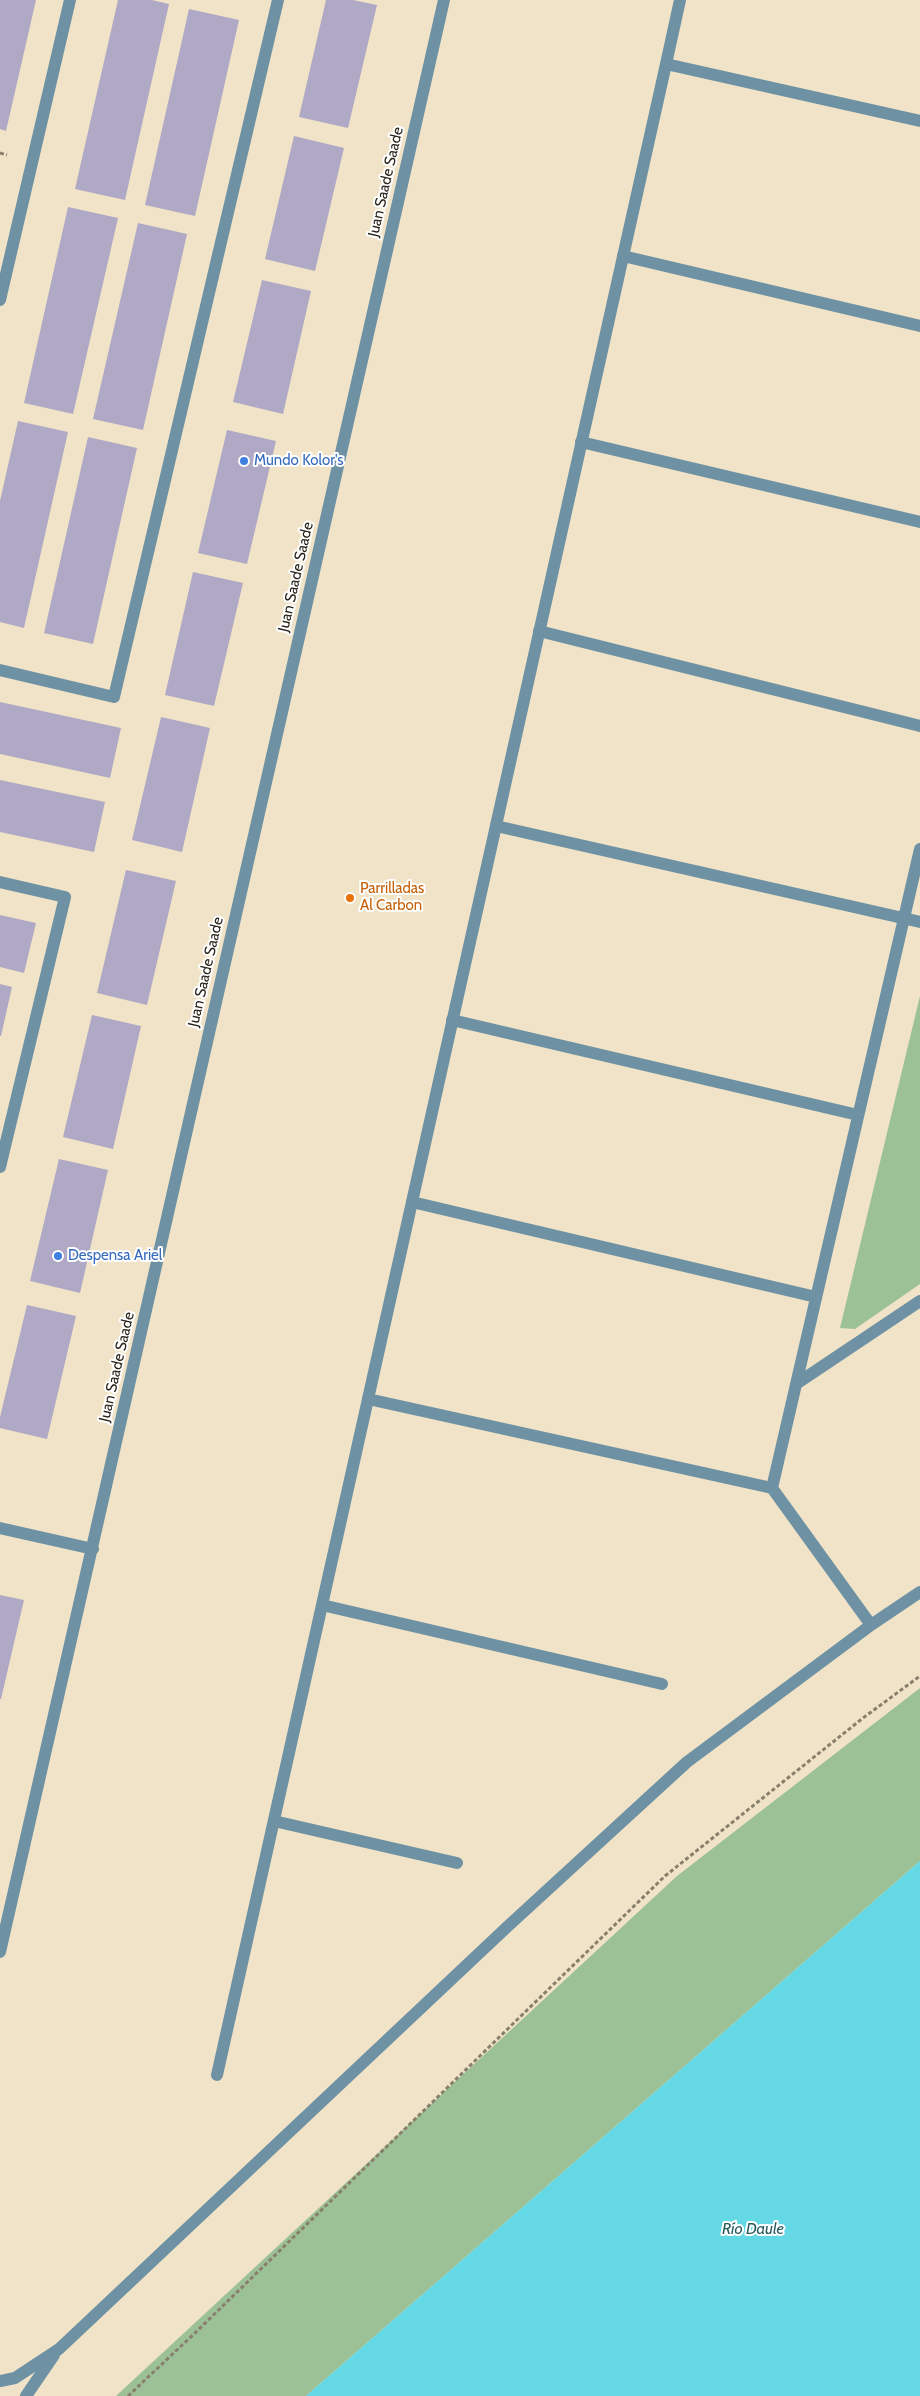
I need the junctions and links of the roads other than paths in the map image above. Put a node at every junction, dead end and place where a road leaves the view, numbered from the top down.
1 (70, 0) edge
2 (278, 0) edge
3 (444, 0) edge
4 (680, 0) edge
5 (666, 64) junction
6 (920, 121) edge
7 (622, 256) junction
8 (0, 300) edge
9 (920, 326) edge
10 (581, 442) junction
11 (920, 522) edge
12 (539, 631) junction
13 (0, 670) edge
14 (920, 726) edge
15 (496, 826) junction
16 (920, 850) edge
17 (0, 882) edge
18 (904, 918) junction
19 (920, 922) edge
20 (452, 1020) junction
21 (858, 1116) junction
22 (0, 1167) edge
23 (412, 1202) junction
24 (816, 1297) junction
25 (920, 1301) edge
26 (796, 1384) junction
27 (368, 1399) junction
28 (772, 1488) junction
29 (0, 1528) edge
30 (93, 1549) junction
31 (920, 1592) edge
32 (322, 1605) junction
33 (871, 1625) junction
34 (662, 1684) dead end
35 (274, 1821) junction
36 (456, 1863) dead end
37 (0, 1952) edge
38 (217, 2074) dead end
39 (59, 2349) junction
40 (0, 2381) edge
41 (26, 2396) edge

1 - 8 street
2 - 13 street
3 - 30 street, Juan Saade Saade
4 - 5 street
5 - 6 street
5 - 7 street
7 - 9 street
7 - 10 street
10 - 11 street
10 - 12 street
12 - 14 street
12 - 15 street
15 - 18 street
15 - 20 street
16 - 18 street
17 - 22 street
18 - 19 street
18 - 21 street
20 - 21 street
20 - 23 street
21 - 24 street
23 - 24 street
23 - 27 street
24 - 26 street
25 - 26 street
26 - 28 street
27 - 28 street
27 - 32 street
28 - 33 street
29 - 30 street
30 - 37 street, Juan Saade Saade
31 - 33 street
32 - 34 street
32 - 35 street
33 - 39 street
35 - 36 street
35 - 38 street
39 - 40 street
39 - 41 street

